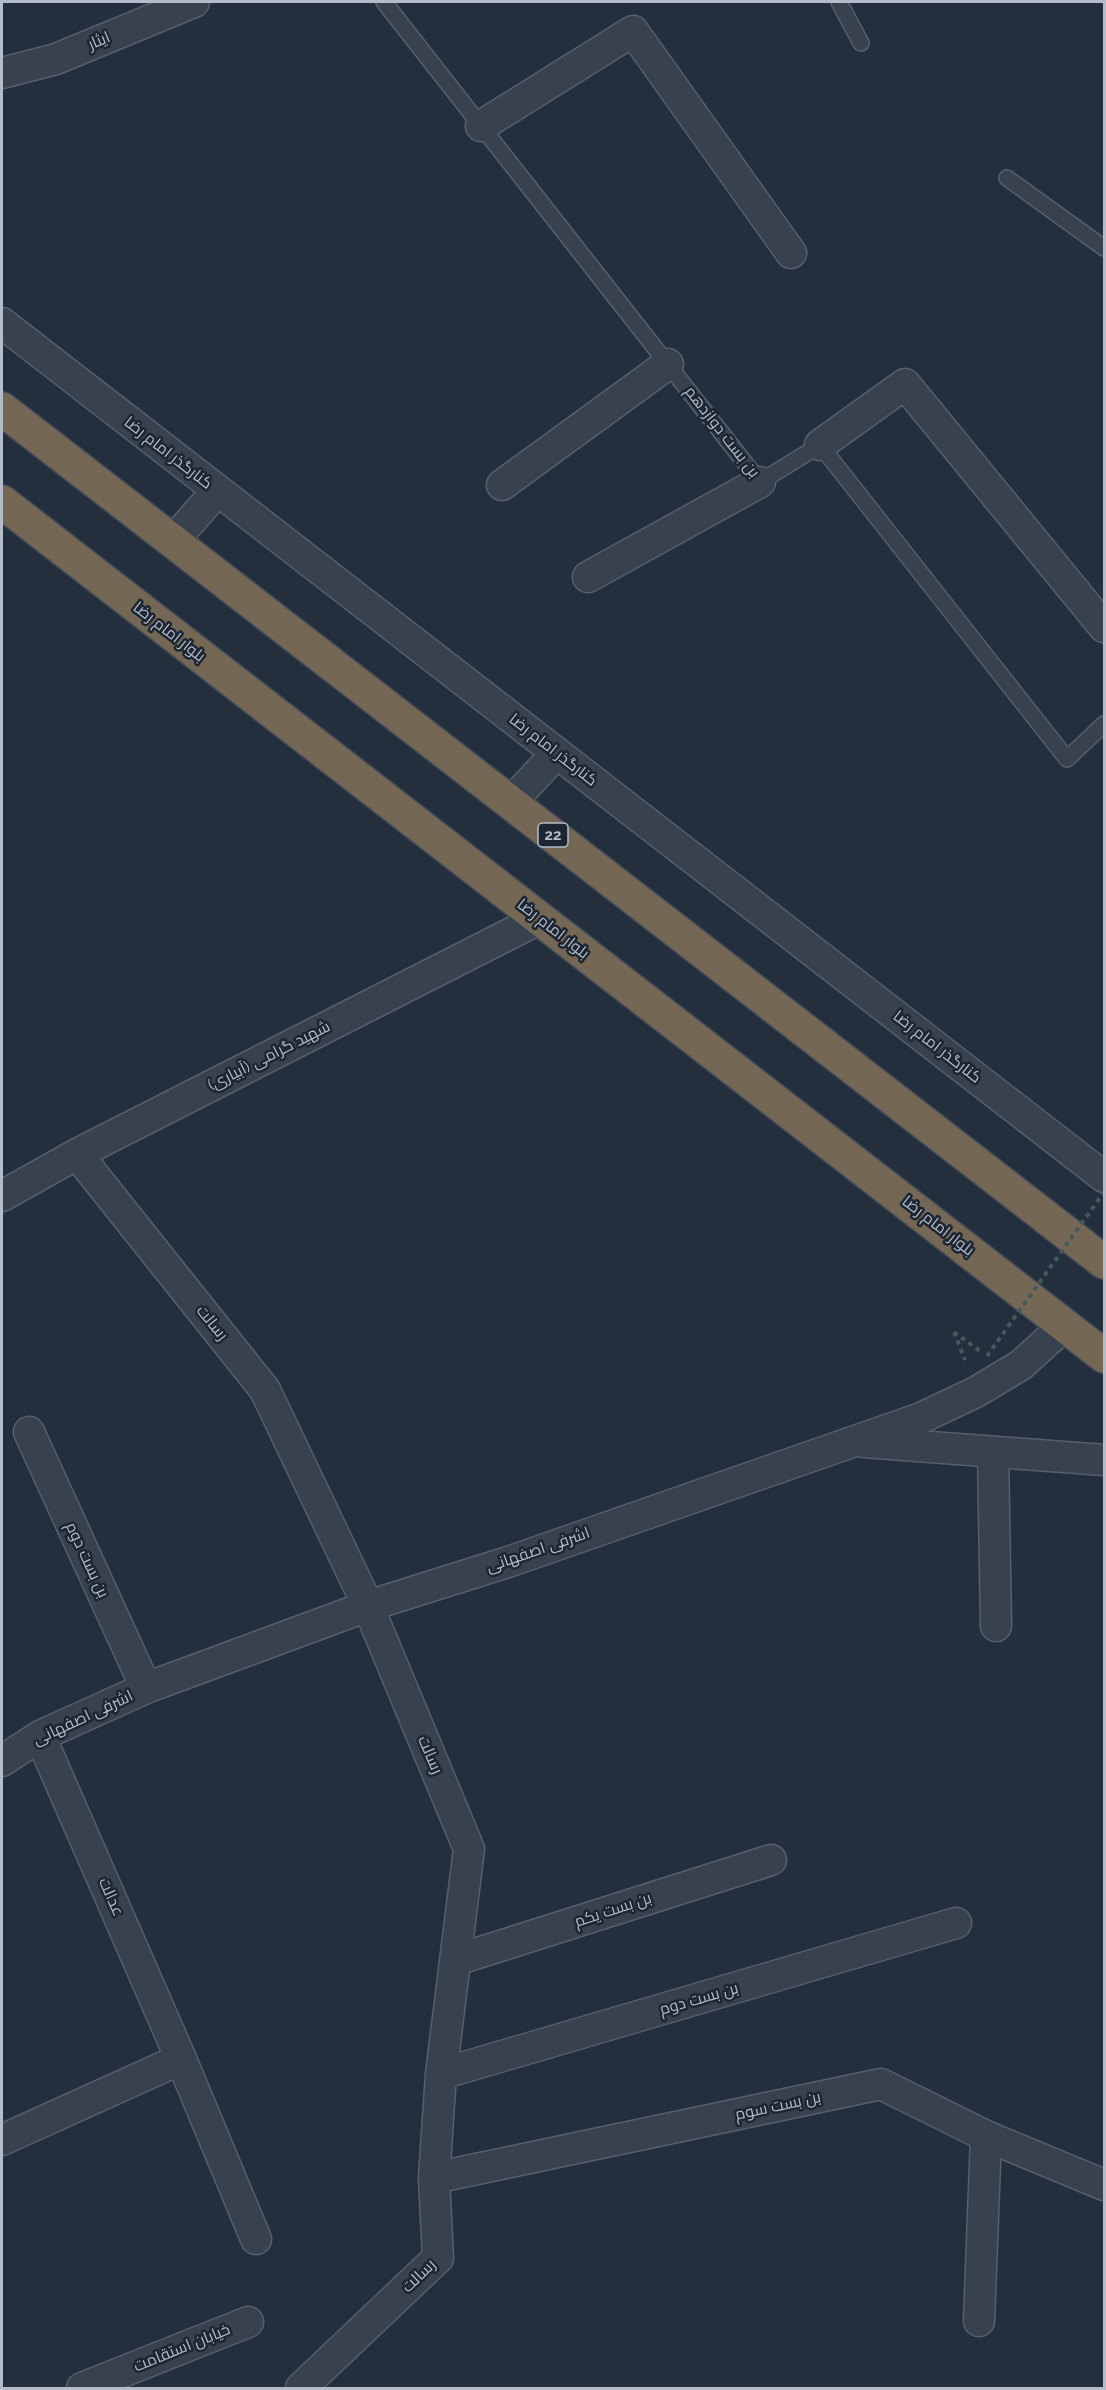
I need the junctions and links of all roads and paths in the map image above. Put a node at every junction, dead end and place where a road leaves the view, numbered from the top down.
1 (194, 2) edge
2 (384, 2) edge
3 (839, 2) edge
4 (861, 43) dead end
5 (2, 73) edge
6 (481, 126) junction
7 (1007, 178) dead end
8 (1104, 248) edge
9 (791, 253) dead end
10 (2, 323) edge
11 (668, 364) junction
12 (2, 409) edge
13 (820, 445) junction
14 (760, 482) junction
15 (502, 485) dead end
16 (217, 491) junction
17 (2, 502) edge
18 (172, 542) junction
19 (588, 577) dead end
20 (1104, 627) edge
21 (1104, 724) edge
22 (557, 753) junction
23 (511, 802) junction
24 (539, 919) junction
25 (77, 1154) junction
26 (1104, 1177) edge
27 (1104, 1192) edge
28 (2, 1196) edge
29 (1104, 1262) edge
30 (1065, 1324) junction
31 (954, 1332) dead end
32 (1104, 1356) edge
33 (29, 1432) dead end
34 (852, 1442) junction
35 (993, 1453) junction
36 (1104, 1460) edge
37 (368, 1606) junction
38 (996, 1626) dead end
39 (146, 1688) junction
40 (40, 1736) junction
41 (2, 1761) edge
42 (771, 1860) dead end
43 (956, 1923) dead end
44 (456, 1960) junction
45 (182, 2059) junction
46 (441, 2074) junction
47 (986, 2136) junction
48 (2, 2140) edge
49 (434, 2178) junction
50 (1104, 2185) edge
51 (256, 2239) dead end
52 (979, 2321) dead end
53 (248, 2322) dead end
54 (82, 2388) edge
55 (301, 2388) edge

1 - 5 street, ایثار
2 - 6 lane, بن بست دوازدهم
3 - 4 lane
6 - 9 street
6 - 11 lane, بن بست دوازدهم
7 - 8 lane
10 - 16 street, کنارگذر امام رضا
11 - 14 lane, بن بست دوازدهم
11 - 15 street
12 - 18 highway, 22
13 - 14 lane, بن بست دوازدهم
13 - 20 street
13 - 21 lane
14 - 19 street
16 - 18 street
16 - 22 street, کنارگذر امام رضا
17 - 24 highway, بلوار امام رضا
18 - 23 highway, 22
22 - 23 street
22 - 26 street, کنارگذر امام رضا
23 - 29 highway, 22
24 - 25 street, شهید گرامی (آبیاری)
24 - 30 highway, بلوار امام رضا
25 - 28 street, شهید گرامی (آبیاری)
25 - 37 street, رسالت
27 - 31 path, bridge
30 - 32 highway, بلوار امام رضا
30 - 34 street, اشرفی اصفهانی
33 - 39 street, بن بست دوم
34 - 35 street
34 - 37 street, اشرفی اصفهانی
35 - 36 street
35 - 38 street
37 - 39 street, اشرفی اصفهانی
37 - 44 street, رسالت
39 - 40 street, اشرفی اصفهانی
40 - 41 street, اشرفی اصفهانی
40 - 45 street, عدالت
42 - 44 street, بن بست یکم
43 - 46 street, بن بست دوم
44 - 46 street, رسالت
45 - 48 street
45 - 51 street, عدالت
46 - 49 street, رسالت
47 - 49 street, بن بست سوم
47 - 50 street, بن بست سوم
47 - 52 street
49 - 55 street, رسالت
53 - 54 street, خیابان استقامت

